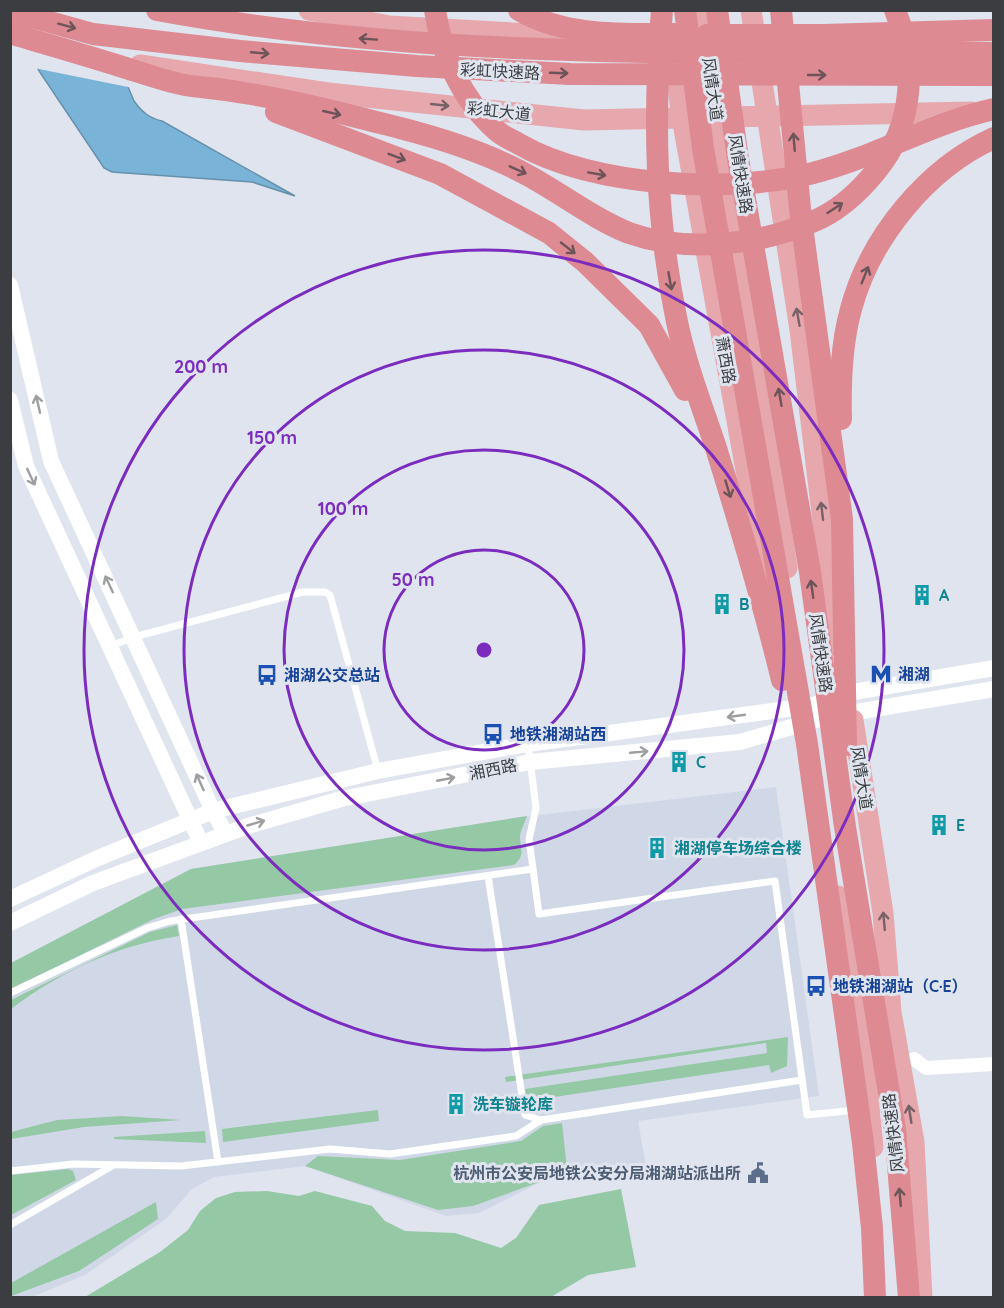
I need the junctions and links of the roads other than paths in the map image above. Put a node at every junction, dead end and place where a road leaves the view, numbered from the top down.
1 (157, 10) edge
2 (309, 10) edge
3 (435, 10) edge
4 (519, 10) edge
5 (662, 10) edge
6 (668, 10) edge
7 (685, 10) edge
8 (704, 10) edge
9 (717, 10) edge
10 (751, 10) edge
11 (781, 10) edge
12 (895, 10) edge
13 (10, 11) edge
14 (993, 30) edge
15 (12, 36) edge
16 (671, 40) junction
17 (993, 40) edge
18 (707, 42) junction
19 (755, 42) junction
20 (993, 53) edge
21 (993, 75) edge
22 (182, 85) junction
23 (993, 110) edge
24 (766, 115) junction
25 (717, 117) junction
26 (682, 118) junction
27 (993, 138) edge
28 (10, 285) edge
29 (750, 328) junction
30 (10, 400) edge
31 (735, 410) junction
32 (715, 447) junction
33 (842, 519) junction
34 (134, 637) junction
35 (111, 646) junction
36 (993, 668) edge
37 (993, 689) edge
38 (850, 703) junction
39 (825, 710) junction
40 (797, 717) junction
41 (528, 744) junction
42 (530, 762) junction
43 (378, 771) junction
44 (213, 812) junction
45 (190, 820) junction
46 (845, 827) junction
47 (226, 834) junction
48 (201, 843) junction
49 (533, 869) junction
50 (488, 876) junction
51 (10, 899) edge
52 (181, 919) junction
53 (10, 923) edge
54 (837, 964) junction
55 (10, 993) edge
56 (891, 1012) junction
57 (914, 1059) dead end
58 (993, 1064) edge
59 (802, 1080) junction
60 (870, 1109) junction
61 (541, 1120) junction
62 (218, 1162) junction
63 (114, 1164) junction
64 (10, 1171) edge
65 (10, 1225) edge
66 (877, 1298) edge
67 (909, 1298) edge
68 (922, 1298) edge

20 -> 1 highway, 彩虹快速路
2 - 16 main road
3 -> 23 highway
4 - 14 highway
5 -> 32 highway
6 - 16 main road, 萧西路
7 - 54 highway, 风情快速路
8 - 18 main road, 风情大道
46 -> 9 highway, 风情快速路
10 - 19 main road
33 -> 11 highway
22 -> 12 highway
13 -> 21 highway, 彩虹快速路
15 - 22 highway
15 -> 26 main road, 彩虹大道
16 - 18 main road
16 - 26 main road, 萧西路
17 - 19 main road
18 - 19 main road
18 - 25 main road, 风情大道
19 - 24 main road
22 -> 32 highway
23 - 24 main road, 彩虹大道
24 - 25 main road, 彩虹大道
38 -> 24 main road, 风情大道
25 - 26 main road, 彩虹大道
25 - 29 main road, 风情大道
26 - 31 main road, 萧西路
33 -> 27 highway
34 -> 28 street
29 - 31 main road
29 - 40 main road
30 -> 35 street
31 - 40 main road, 萧西路
32 -> 54 highway
33 - 46 highway
34 - 35 lane
34 - 43 lane
44 -> 34 street
35 - 45 street
36 - 38 street, 湘西路
37 - 38 street, 湘西路
38 - 39 street, 湘西路
56 -> 38 main road, 风情大道
39 - 40 street, 湘西路
39 - 56 main road
40 -> 41 street, 湘西路
42 -> 40 street, 湘西路
40 - 60 main road
41 - 42 lane
41 - 43 street, 湘西路
47 -> 42 street, 湘西路
42 - 49 lane
43 - 44 street, 湘西路
44 - 45 street, 湘西路
44 - 47 street
45 - 48 street
45 - 51 street, 湘西路
67 -> 46 highway, 风情快速路
47 - 48 street, 湘西路
48 - 53 street, 湘西路
49 - 50 lane
49 - 59 lane
50 - 52 lane
50 - 61 lane
52 - 55 lane
52 - 62 lane
54 - 66 highway, 风情快速路
68 -> 56 main road, 风情大道
57 - 58 street
59 - 60 lane
59 - 61 lane
60 - 66 main road
61 - 62 lane
62 - 63 lane
63 - 64 lane
63 - 65 lane

